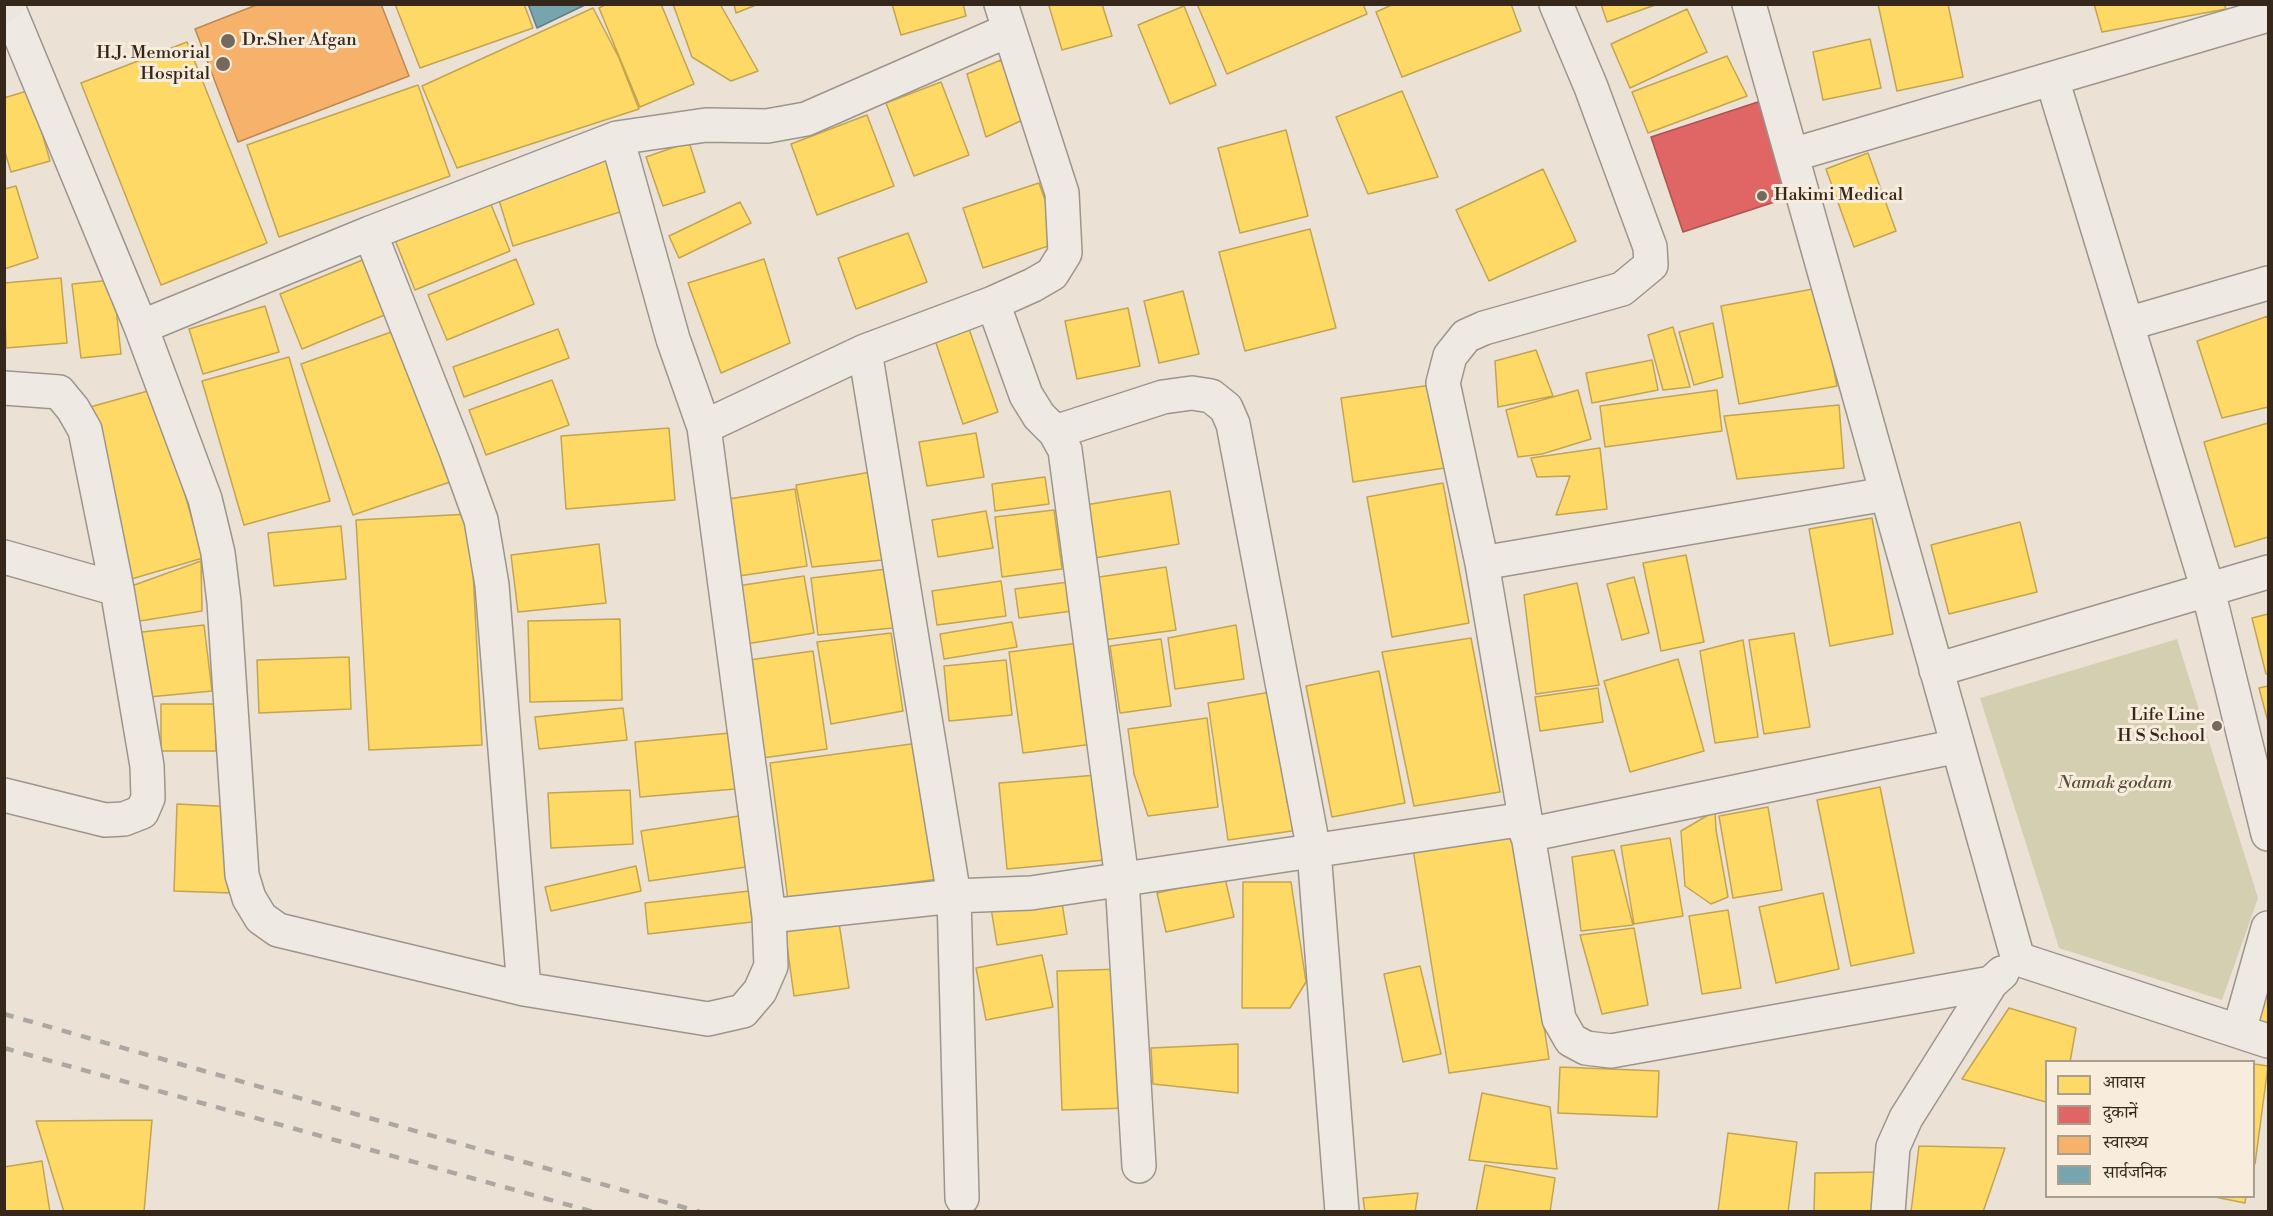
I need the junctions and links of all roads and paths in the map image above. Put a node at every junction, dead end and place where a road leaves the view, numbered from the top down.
1 (1556, 4) edge
2 (1749, 4) edge
3 (7, 5) edge
4 (2268, 15) edge
5 (1005, 17) edge
6 (2052, 79) junction
7 (616, 138) junction
8 (1791, 155) junction
9 (370, 233) junction
10 (2268, 283) edge
11 (993, 303) junction
12 (2127, 324) junction
13 (141, 327) junction
14 (865, 351) junction
15 (4, 388) edge
16 (704, 427) junction
17 (1055, 432) junction
18 (1886, 494) junction
19 (4, 556) edge
20 (1482, 563) junction
21 (2268, 572) edge
22 (117, 589) junction
23 (2208, 590) junction
24 (1936, 670) junction
25 (1958, 746) junction
26 (4, 795) edge
27 (1526, 827) junction
28 (2268, 834) edge
29 (1314, 850) junction
30 (1122, 879) junction
31 (954, 896) junction
32 (769, 916) junction
33 (2268, 928) edge
34 (2018, 959) junction
35 (1991, 983) junction
36 (524, 989) junction
37 (2254, 1036) edge
38 (1139, 1166) dead end
39 (962, 1198) dead end
40 (1342, 1212) edge
41 (1888, 1212) edge

1 - 20 street
2 - 8 street
3 - 13 street
4 - 6 street
5 - 7 street
5 - 11 street
6 - 8 street
6 - 12 street
7 - 9 street
7 - 16 street
8 - 18 street
9 - 13 street
9 - 36 street
10 - 12 street
11 - 14 street
11 - 17 street
12 - 23 street
13 - 36 street
14 - 16 street
14 - 31 street
15 - 22 street
16 - 32 street
17 - 29 street
17 - 30 street
18 - 20 street
18 - 24 street
19 - 22 street
20 - 27 street
21 - 23 street
22 - 26 street
23 - 24 street
23 - 28 street
24 - 25 street
25 - 27 street
25 - 34 street
27 - 29 street
27 - 35 street
29 - 30 street
29 - 40 street
30 - 31 street
30 - 38 street
31 - 32 street
31 - 39 street
32 - 36 street
33 - 37 street
34 - 35 street
34 - 37 street
35 - 41 street

